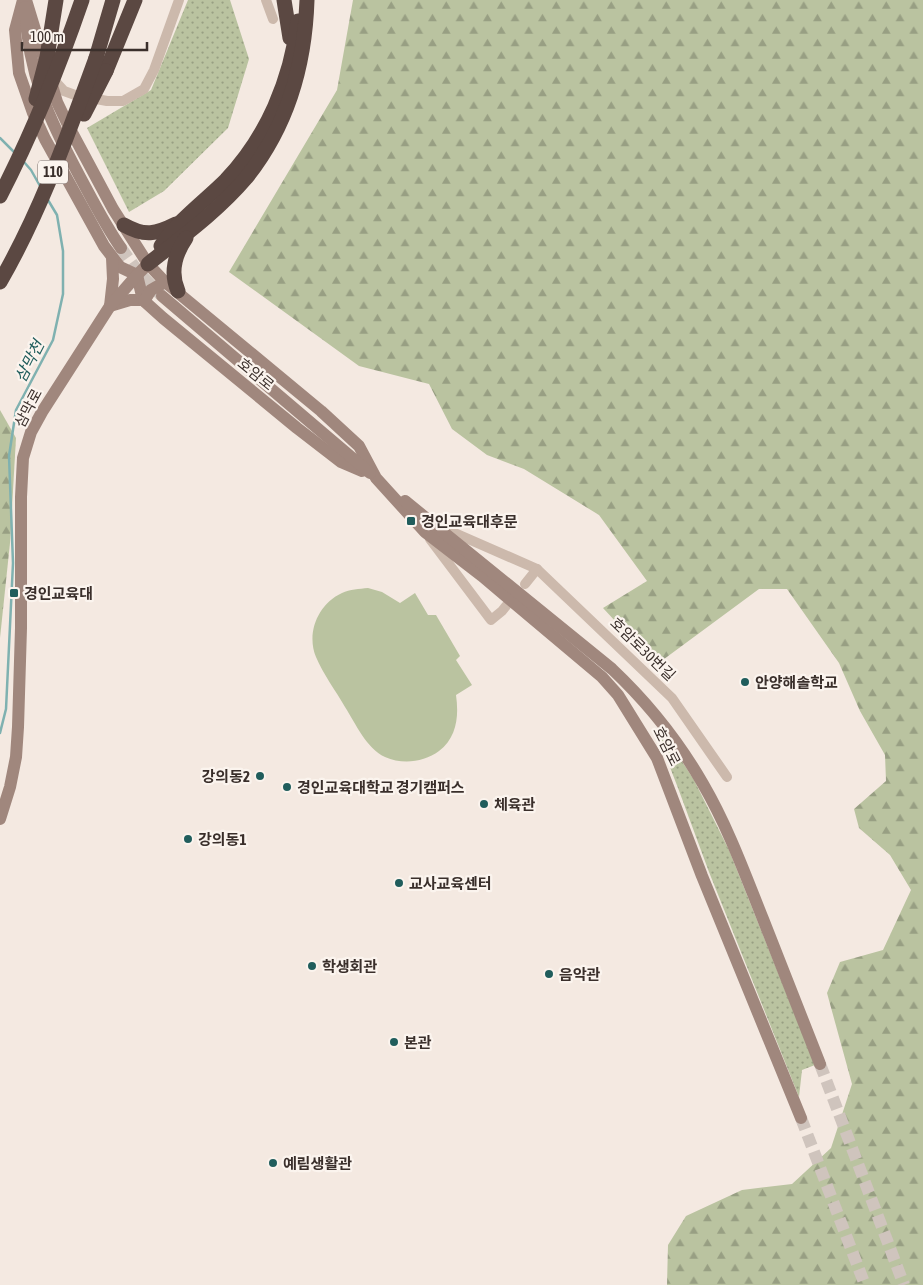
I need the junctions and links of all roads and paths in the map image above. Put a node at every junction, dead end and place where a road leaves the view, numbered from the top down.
1 (24, 0) edge
2 (56, 0) edge
3 (82, 0) edge
4 (113, 0) edge
5 (135, 0) edge
6 (179, 0) edge
7 (266, 0) edge
8 (284, 0) edge
9 (298, 0) edge
10 (307, 0) edge
11 (274, 19) dead end
12 (292, 52) junction
13 (47, 70) junction
14 (25, 147) junction
15 (52, 175) junction
16 (0, 196) edge
17 (190, 224) junction
18 (124, 225) junction
19 (134, 241) junction
20 (104, 246) junction
21 (121, 248) tunnel mouth
22 (112, 258) junction
23 (148, 264) junction
24 (137, 275) junction
25 (0, 282) edge
26 (172, 286) junction
27 (162, 296) tunnel mouth
28 (144, 300) junction
29 (110, 306) junction
30 (376, 478) junction
31 (428, 527) junction
32 (537, 569) junction
33 (524, 584) dead end
34 (506, 606) dead end
35 (727, 777) dead end
36 (0, 819) edge
37 (820, 1064) tunnel mouth
38 (802, 1118) tunnel mouth

1 - 13 main road
1 - 20 main road
1 - 21 main road
2 - 14 highway, bridge
3 - 14 highway, 110, bridge
4 - 15 highway, 110, bridge
5 - 15 highway, bridge
6 - 13 street
7 - 11 street
8 - 12 highway
9 - 12 highway
10 - 17 highway
12 - 17 highway
13 - 18 main road
14 - 16 highway, 110, bridge
15 - 25 highway, 110, bridge
17 - 18 highway
17 - 23 highway
17 - 26 highway
18 - 19 main road
19 - 20 main road
19 - 23 main road
20 - 22 main road
22 - 24 main road
22 - 29 main road
23 - 24 main road, 삼막로
23 - 26 main road, 호암로
24 - 28 main road
24 - 29 main road, 삼막로
26 - 28 main road
26 - 30 main road, 호암로
27 - 30 main road, 호암로
28 - 29 main road
28 - 30 main road, 호암로
29 - 36 main road, 삼막로
30 - 31 main road, 호암로
31 - 32 street, 호암로30번길
31 - 34 street
31 - 37 main road, 호암로
31 - 38 main road, 호암로
32 - 33 street
32 - 35 street, 호암로30번길

